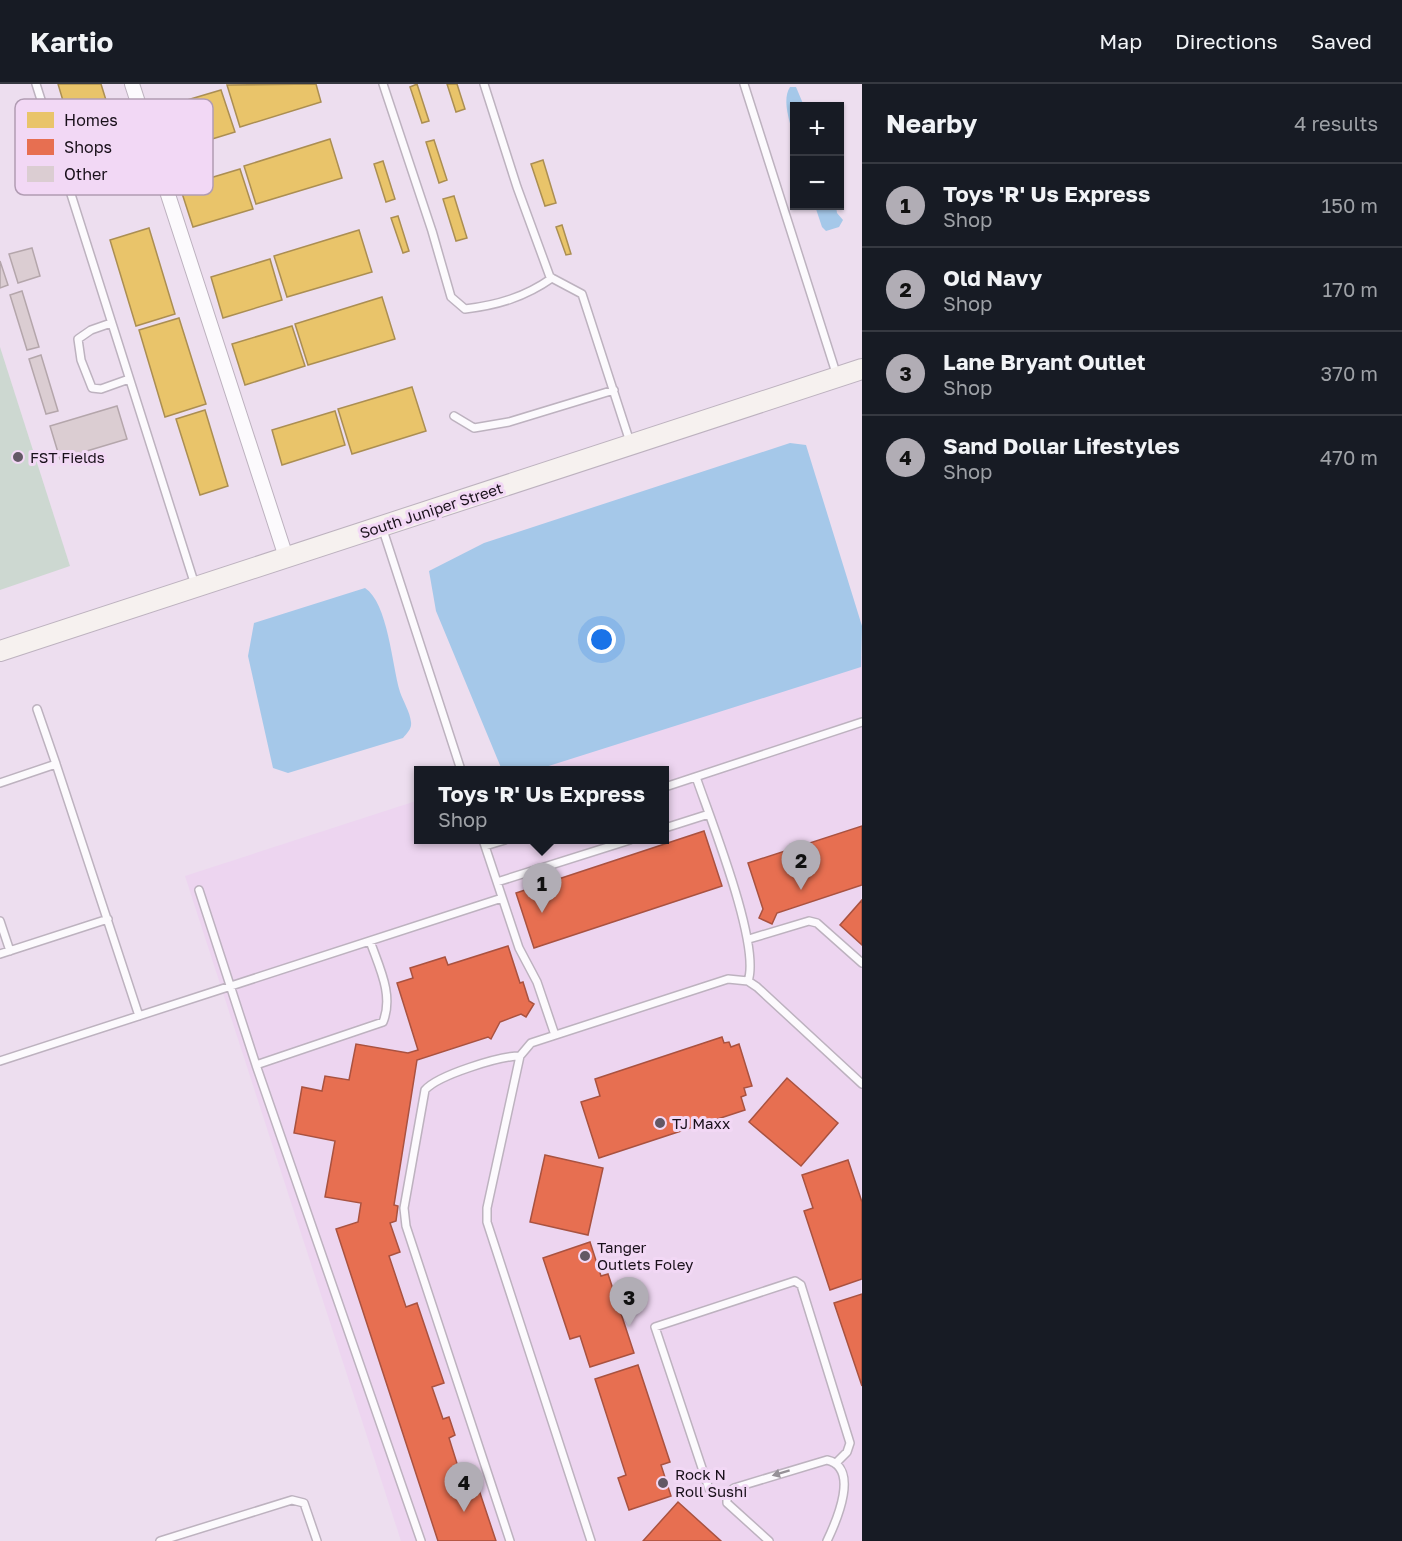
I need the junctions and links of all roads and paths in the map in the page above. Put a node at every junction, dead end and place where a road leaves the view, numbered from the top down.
1 (36, 84) edge
2 (132, 84) edge
3 (383, 84) edge
4 (484, 84) edge
5 (744, 84) edge
6 (41, 99) edge
7 (137, 99) edge
8 (71, 195) edge
9 (168, 195) edge
10 (552, 278) junction
11 (111, 322) junction
12 (862, 369) edge
13 (837, 377) junction
14 (129, 379) junction
15 (614, 390) junction
16 (454, 416) dead end
17 (631, 444) junction
18 (382, 526) junction
19 (286, 557) junction
20 (196, 587) junction
21 (0, 651) edge
22 (37, 709) dead end
23 (862, 722) edge
24 (56, 764) junction
25 (459, 766) edge
26 (696, 777) junction
27 (0, 783) edge
28 (669, 786) edge
29 (709, 814) junction
30 (669, 827) edge
31 (484, 844) edge
32 (617, 844) edge
33 (497, 882) junction
34 (199, 890) dead end
35 (502, 898) junction
36 (108, 919) junction
37 (0, 921) edge
38 (749, 939) junction
39 (370, 941) junction
40 (10, 951) junction
41 (0, 954) edge
42 (862, 963) edge
43 (748, 981) junction
44 (229, 987) junction
45 (139, 1016) junction
46 (555, 1035) junction
47 (520, 1056) junction
48 (0, 1061) edge
49 (256, 1065) junction
50 (862, 1084) edge
51 (837, 1462) junction
52 (727, 1494) junction
53 (160, 1541) edge
54 (316, 1541) edge
55 (421, 1541) edge
56 (510, 1541) edge
57 (591, 1541) edge
58 (769, 1541) edge
59 (826, 1541) edge

1 - 6 lane
2 - 7 street
3 - 10 lane
4 - 10 lane
5 - 13 lane
8 - 11 lane
9 - 19 street
10 - 15 lane
11 - 14 lane
11 - 14 lane
12 - 13 street, South Juniper Street
13 - 17 street, South Juniper Street
14 - 20 lane
15 - 16 lane
15 - 17 lane
17 - 18 street, South Juniper Street
18 - 19 street, South Juniper Street
18 - 25 lane
19 - 20 street, South Juniper Street
20 - 21 street, South Juniper Street
22 - 24 lane
23 - 26 lane
24 - 27 lane
24 - 36 lane
26 - 28 lane
26 - 29 lane
29 - 30 lane
29 - 38 lane
31 - 33 lane
32 - 33 lane
33 - 35 lane
34 - 44 lane
35 - 39 lane
35 - 46 lane
36 - 40 lane
36 - 45 lane
37 - 40 lane
38 - 42 lane
38 - 43 lane
39 - 44 lane
39 - 49 lane
40 - 41 lane
43 - 46 lane
43 - 50 lane
44 - 45 lane
44 - 49 lane
45 - 48 lane
46 - 47 lane
47 - 56 lane
47 - 57 lane
49 - 55 lane
51 -> 52 lane
51 - 52 lane
51 - 59 lane
52 - 58 lane
53 - 54 lane

